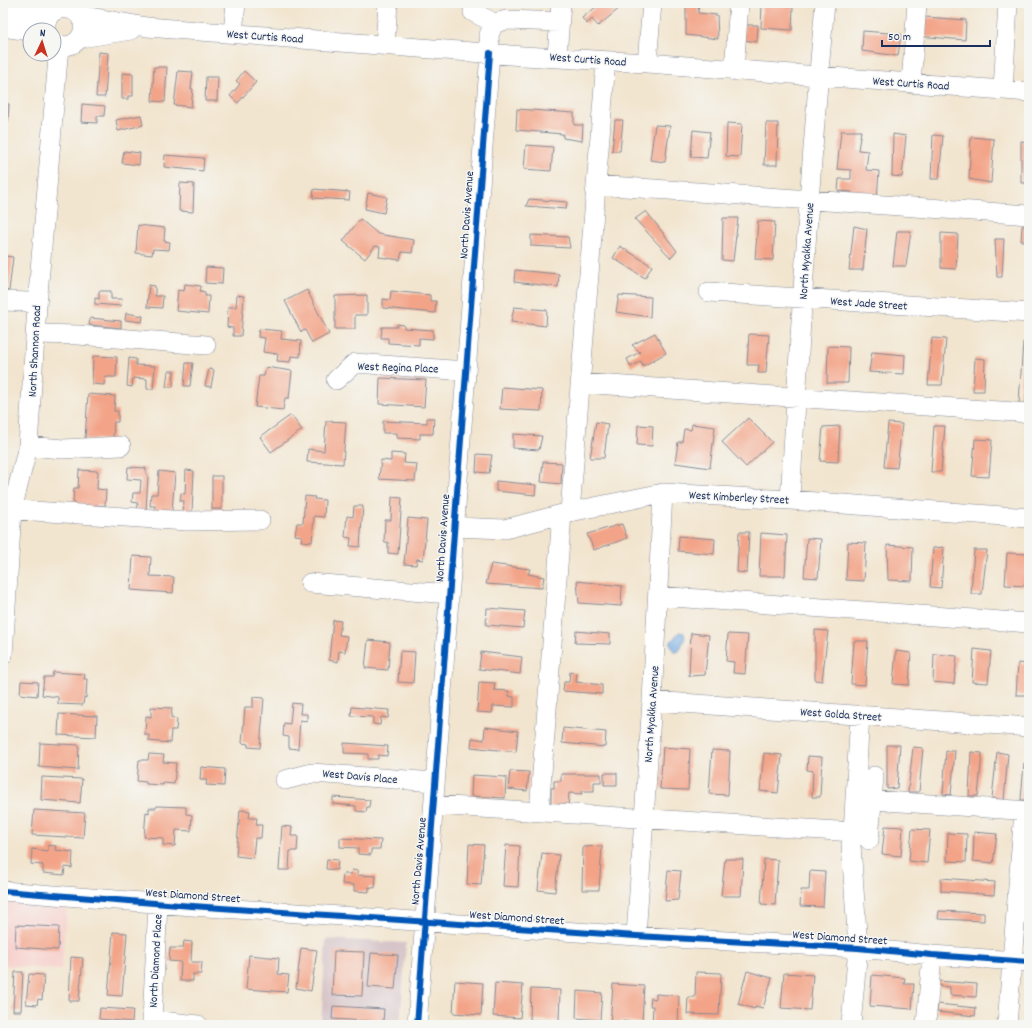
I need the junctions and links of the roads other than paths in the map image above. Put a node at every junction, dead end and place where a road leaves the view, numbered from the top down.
1 (236, 3) edge
2 (388, 3) edge
3 (474, 3) edge
4 (561, 3) edge
5 (652, 3) edge
6 (739, 3) edge
7 (825, 3) edge
8 (917, 3) edge
9 (1008, 3) edge
10 (65, 10) edge
11 (3, 12) edge
12 (46, 22) edge
13 (560, 22) junction
14 (494, 23) junction
15 (3, 27) edge
16 (147, 27) junction
17 (22, 30) edge
18 (233, 33) junction
19 (81, 38) junction
20 (386, 45) junction
21 (62, 46) edge
22 (490, 53) junction
23 (557, 57) junction
24 (606, 61) junction
25 (56, 62) edge
26 (647, 63) junction
27 (734, 70) junction
28 (818, 76) junction
29 (911, 84) junction
30 (1003, 90) junction
31 (1029, 92) edge
32 (596, 185) junction
33 (809, 200) junction
34 (1029, 215) edge
35 (709, 292) dead end
36 (802, 298) junction
37 (3, 301) edge
38 (37, 306) junction
39 (1029, 313) edge
40 (36, 334) junction
41 (206, 345) dead end
42 (466, 371) junction
43 (336, 380) dead end
44 (580, 383) junction
45 (797, 397) junction
46 (1029, 413) edge
47 (28, 446) junction
48 (121, 446) dead end
49 (663, 493) junction
50 (790, 500) junction
51 (8, 510) edge
52 (566, 513) junction
53 (1029, 518) edge
54 (260, 520) dead end
55 (454, 527) junction
56 (6, 564) edge
57 (310, 583) dead end
58 (449, 594) junction
59 (658, 596) junction
60 (1029, 623) edge
61 (3, 655) edge
62 (652, 701) junction
63 (860, 715) junction
64 (1029, 727) edge
65 (874, 776) dead end
66 (286, 780) dead end
67 (435, 782) junction
68 (872, 800) junction
69 (434, 805) junction
70 (1027, 811) edge
71 (539, 812) junction
72 (644, 819) junction
73 (861, 836) junction
74 (3, 891) edge
75 (158, 904) junction
76 (424, 922) junction
77 (636, 936) junction
78 (858, 948) junction
79 (932, 955) junction
80 (1021, 961) edge
81 (198, 1025) edge
82 (417, 1025) edge
83 (851, 1025) edge
84 (926, 1025) edge
85 (1008, 1025) edge

1 - 18 street
2 - 20 street
3 - 14 street
4 - 13 street
5 - 26 street
6 - 27 street
7 - 28 street, North Myakka Avenue
8 - 29 street
9 - 30 street
10 - 11 street, West Curtis Road
10 - 12 street
10 - 16 street, West Curtis Road
10 - 19 street
13 - 14 street
13 - 23 street
14 - 22 street, North Davis Avenue
15 - 17 street
16 - 18 street, West Curtis Road
16 - 19 street, West Curtis Road
18 - 20 street, West Curtis Road
19 - 21 street, West Curtis Road
20 - 22 street, West Curtis Road
22 - 23 street, West Curtis Road
22 - 42 street, North Davis Avenue
23 - 24 street, West Curtis Road
24 - 26 street, West Curtis Road
24 - 32 street
25 - 38 street, North Shannon Road
26 - 27 street, West Curtis Road
27 - 28 street, West Curtis Road
28 - 29 street, West Curtis Road
28 - 33 street, North Myakka Avenue
29 - 30 street, West Curtis Road
30 - 31 street, West Curtis Road
32 - 33 street
32 - 44 street
33 - 34 street
33 - 36 street, North Myakka Avenue
35 - 36 street, West Jade Street
36 - 39 street, West Jade Street
36 - 45 street, North Myakka Avenue
37 - 38 street
38 - 40 street, North Shannon Road
40 - 41 street
40 - 47 street, North Shannon Road
42 - 43 street, West Regina Place
42 - 55 street, North Davis Avenue
44 - 45 street
44 - 52 street
45 - 46 street
45 - 50 street, North Myakka Avenue
47 - 48 street
47 - 51 street, North Shannon Road
49 - 50 street, West Kimberley Street
49 - 52 street, West Kimberley Street
49 - 59 street, North Myakka Avenue
50 - 53 street, West Kimberley Street
51 - 54 street
51 - 56 street, North Shannon Road
52 - 55 street, West Kimberley Street
52 - 71 street
55 - 58 street, North Davis Avenue
56 - 61 street, North Shannon Road
57 - 58 street
58 - 67 street, North Davis Avenue
59 - 60 street
59 - 62 street, North Myakka Avenue
62 - 63 street, West Golda Street
62 - 72 street, North Myakka Avenue
63 - 64 street, West Golda Street
63 - 73 street
65 - 68 street
66 - 67 street, West Davis Place
67 - 69 street, North Davis Avenue
68 - 70 street
68 - 73 street
69 - 71 street
69 - 76 street, North Davis Avenue
70 - 80 street
71 - 72 street
72 - 73 street
72 - 77 street, North Myakka Avenue
73 - 78 street
74 - 75 street, West Diamond Street
75 - 76 street, West Diamond Street
75 - 81 street, North Diamond Place
76 - 77 street, West Diamond Street
76 - 82 street, North Davis Avenue
77 - 78 street, West Diamond Street
78 - 79 street, West Diamond Street
78 - 83 street
79 - 80 street, West Diamond Street
79 - 84 street
80 - 85 street

